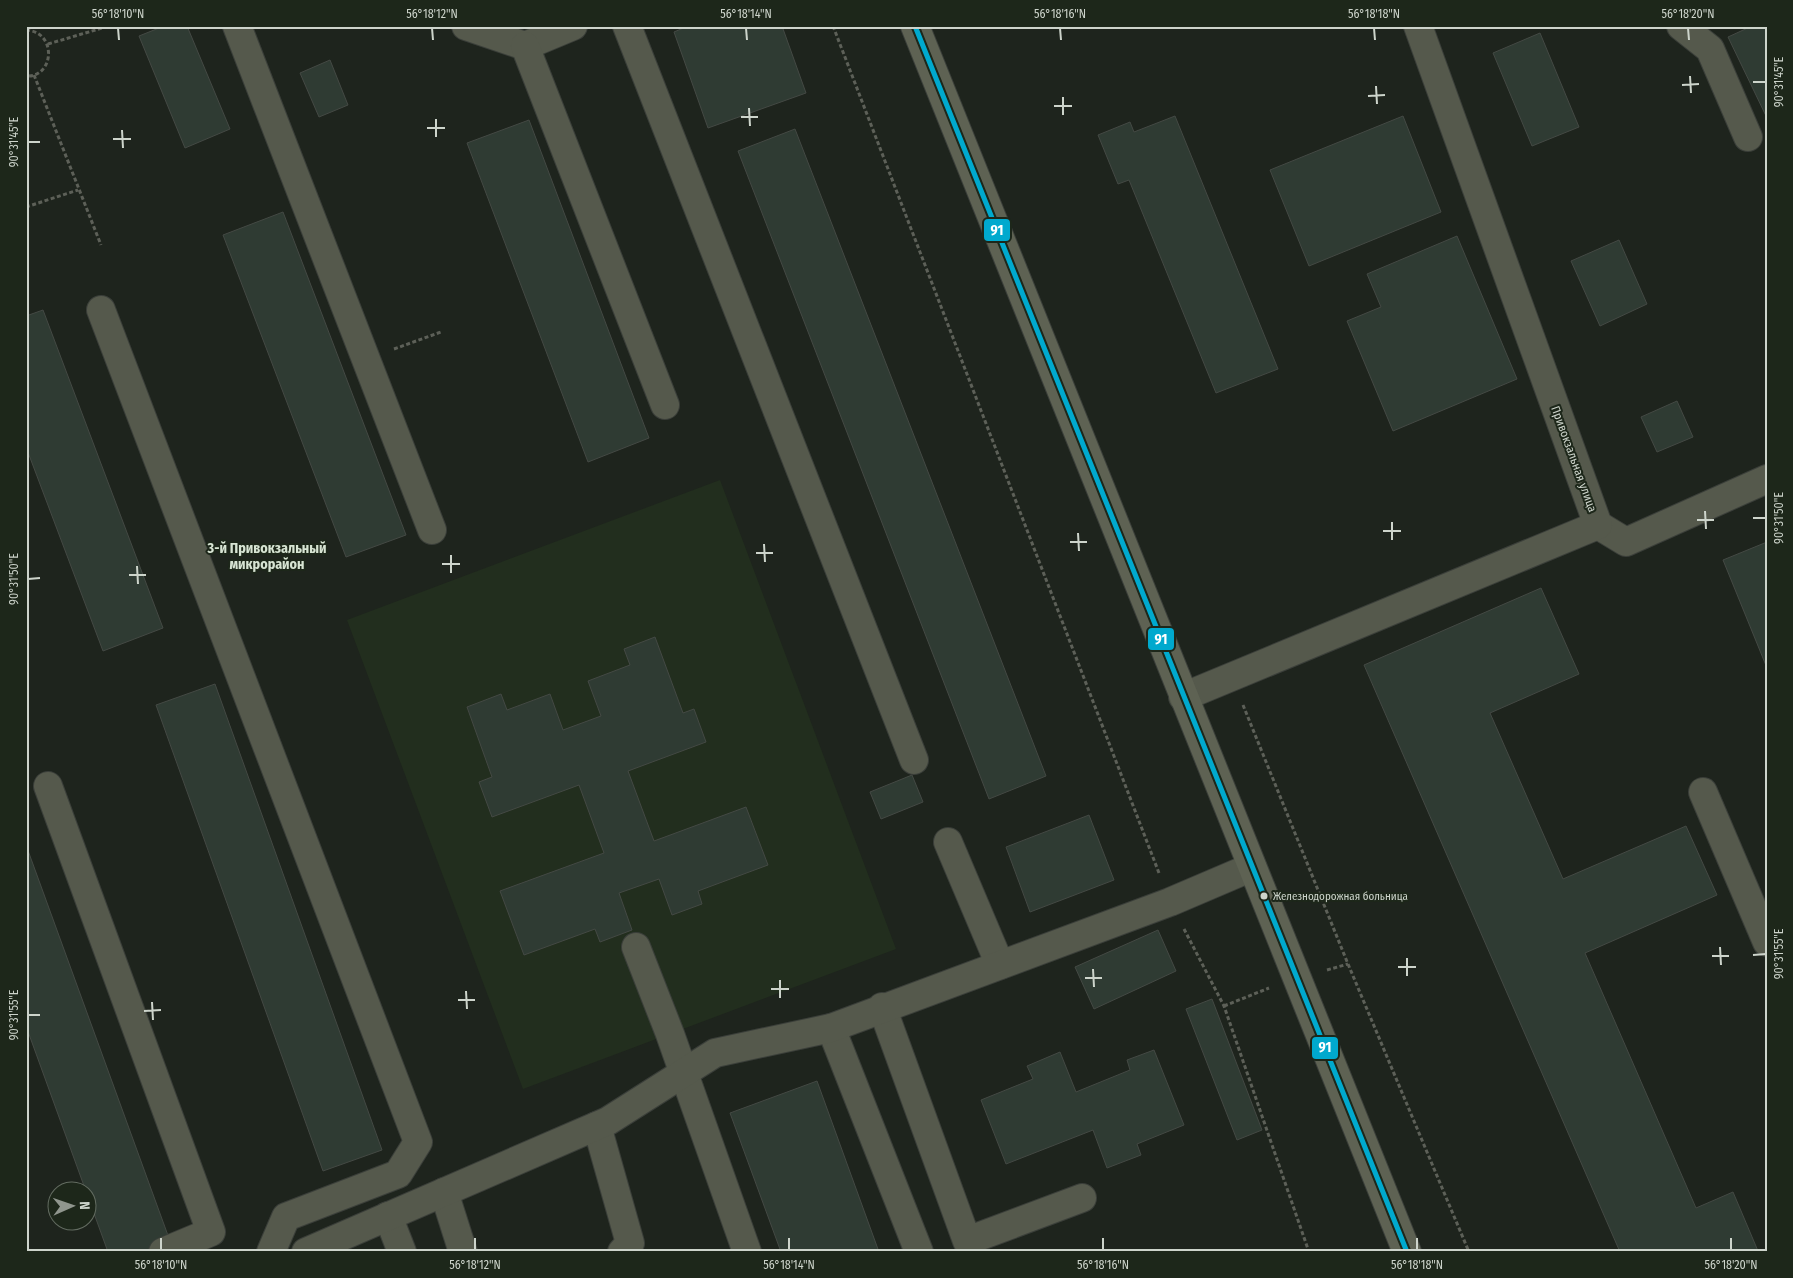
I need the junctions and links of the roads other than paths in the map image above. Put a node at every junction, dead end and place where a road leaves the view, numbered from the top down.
1 (238, 26) edge
2 (466, 26) edge
3 (573, 26) edge
4 (627, 26) edge
5 (915, 26) edge
6 (1682, 26) edge
7 (1425, 28) edge
8 (525, 46) junction
9 (1748, 137) dead end
10 (101, 310) dead end
11 (665, 406) dead end
12 (1767, 478) edge
13 (1598, 525) junction
14 (432, 530) dead end
15 (1183, 697) junction
16 (914, 760) dead end
17 (48, 786) dead end
18 (1703, 792) dead end
19 (948, 842) dead end
20 (1252, 867) junction
21 (1767, 942) edge
22 (636, 947) dead end
23 (1000, 965) junction
24 (882, 1008) junction
25 (830, 1028) junction
26 (684, 1074) junction
27 (596, 1126) junction
28 (444, 1192) junction
29 (1082, 1198) dead end
30 (388, 1216) junction
31 (163, 1252) edge
32 (271, 1252) edge
33 (306, 1252) edge
34 (402, 1252) edge
35 (463, 1252) edge
36 (622, 1252) edge
37 (748, 1252) edge
38 (919, 1252) edge
39 (1407, 1252) edge

1 - 14 street
2 - 8 street
3 - 8 street
4 - 16 street
5 - 15 main road
6 - 9 street
7 - 13 street, Привокзальная улица
8 - 11 street
10 - 32 street
12 - 13 street
13 - 15 street, Привокзальная улица
15 - 20 main road
17 - 31 street
18 - 21 street
19 - 23 street
20 - 23 street
20 - 39 main road
22 - 26 street
23 - 24 street
24 - 25 street
24 - 29 street
25 - 26 street
25 - 38 street
26 - 27 street
26 - 37 street
27 - 28 street
27 - 36 street
28 - 30 street
28 - 35 street
30 - 33 street
30 - 34 street

